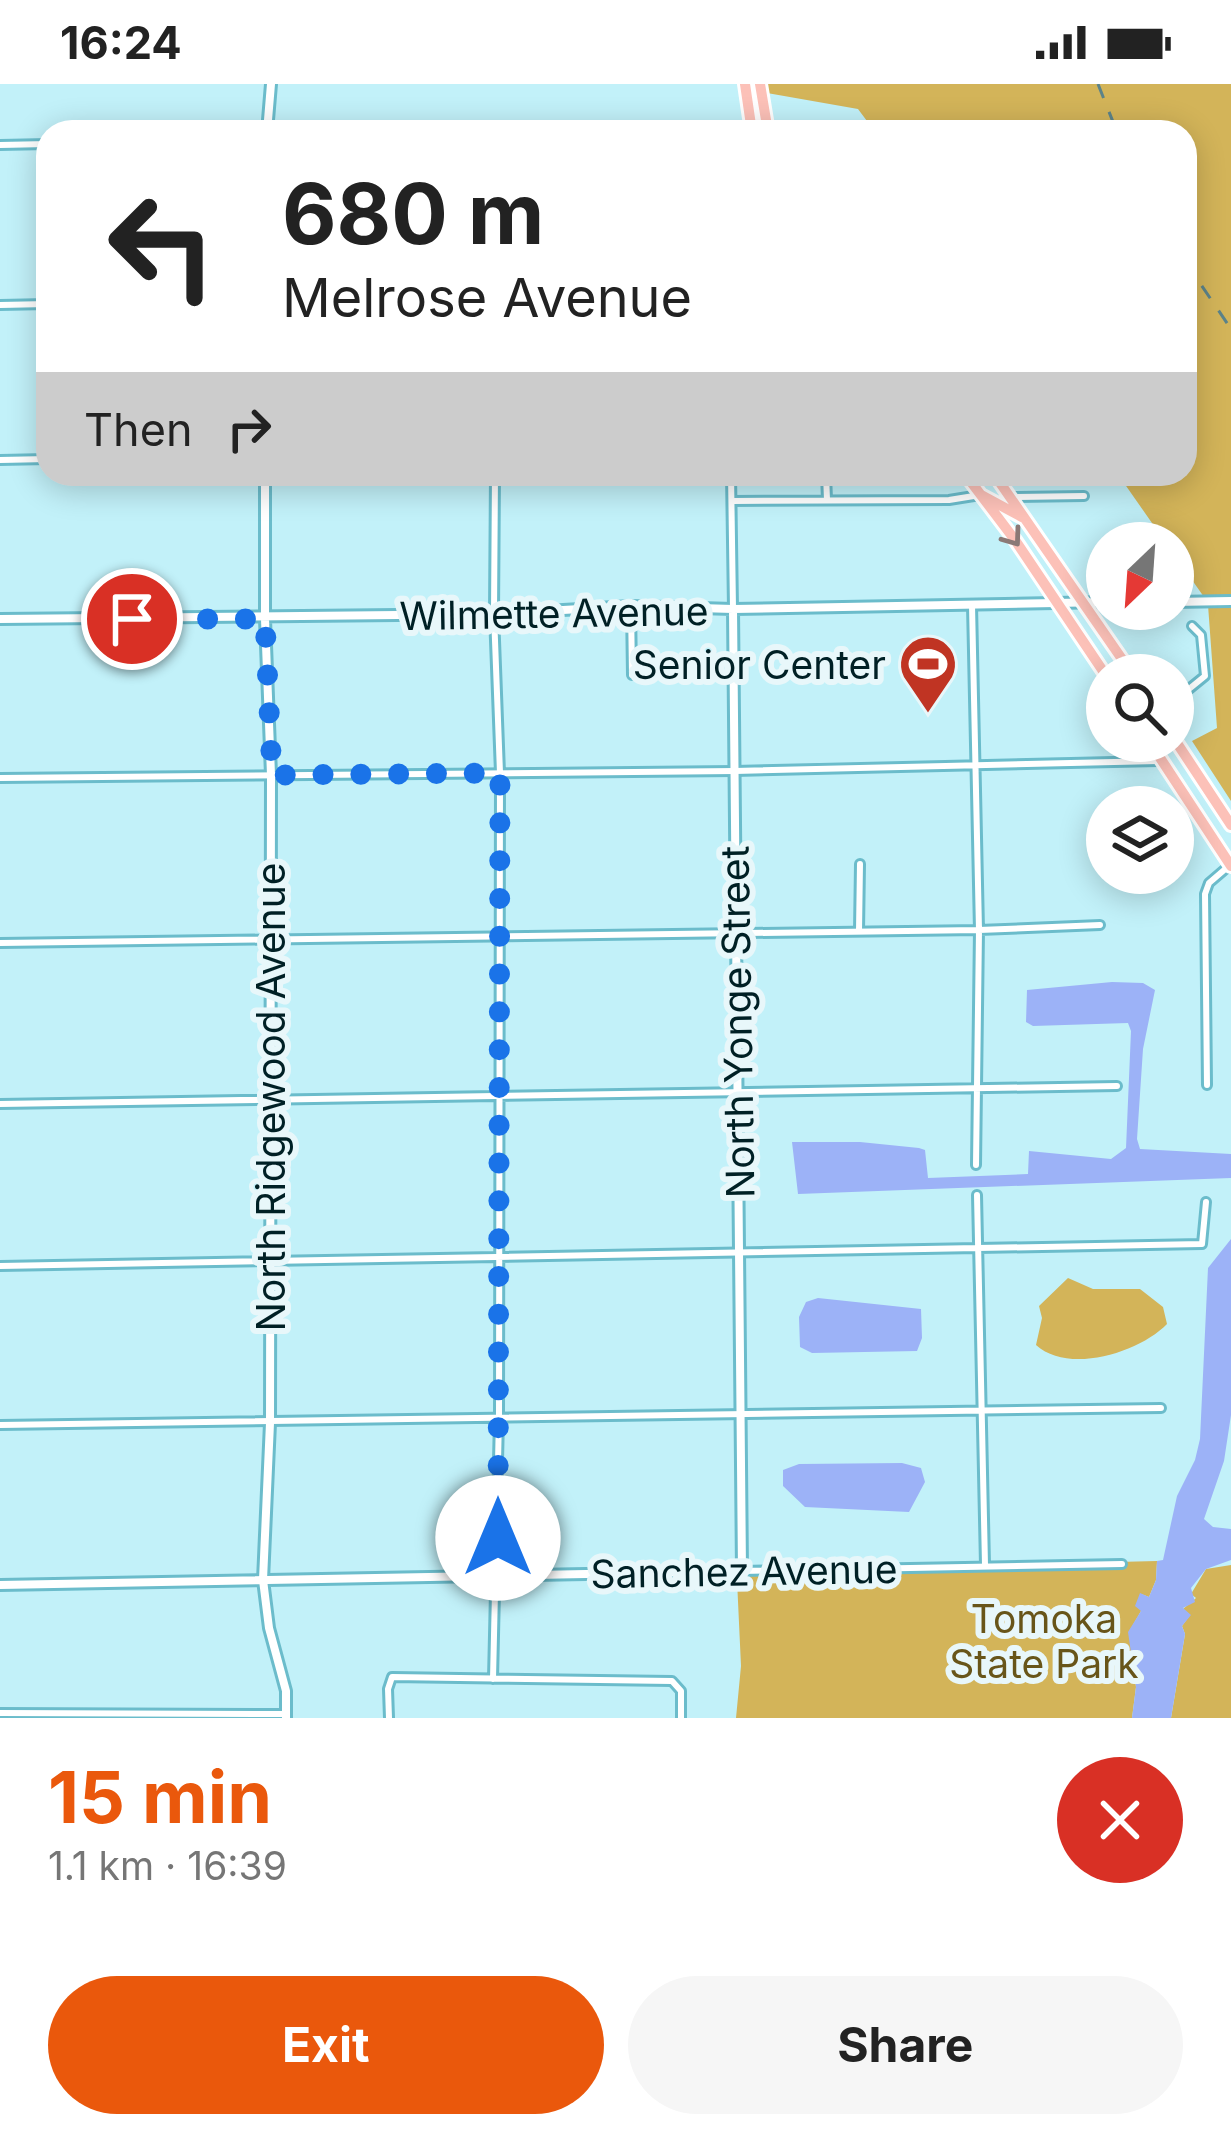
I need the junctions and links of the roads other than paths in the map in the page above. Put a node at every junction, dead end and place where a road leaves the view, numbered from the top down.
1 (271, 84) edge
2 (745, 84) edge
3 (760, 84) edge
4 (747, 101) junction
5 (268, 120) edge
6 (751, 120) edge
7 (758, 120) edge
8 (766, 120) edge
9 (0, 145) edge
10 (36, 145) edge
11 (36, 304) edge
12 (0, 305) edge
13 (36, 459) edge
14 (0, 460) edge
15 (266, 486) edge
16 (495, 486) edge
17 (731, 486) edge
18 (826, 486) edge
19 (974, 486) edge
20 (983, 486) edge
21 (1003, 486) edge
22 (981, 495) junction
23 (1084, 496) dead end
24 (1011, 497) junction
25 (732, 501) junction
26 (826, 502) junction
27 (1030, 522) junction
28 (1231, 601) edge
29 (1085, 602) junction
30 (1194, 602) edge
31 (1058, 603) junction
32 (972, 604) junction
33 (632, 605) junction
34 (733, 609) junction
35 (494, 614) junction
36 (0, 619) edge
37 (265, 619) junction
38 (1194, 628) edge
39 (1092, 654) edge
40 (1119, 654) edge
41 (632, 675) dead end
42 (1194, 685) edge
43 (1108, 762) edge
44 (1163, 762) edge
45 (1183, 762) edge
46 (1190, 762) edge
47 (974, 767) junction
48 (735, 771) junction
49 (500, 773) junction
50 (1198, 774) junction
51 (272, 775) junction
52 (0, 778) edge
53 (1231, 825) edge
54 (860, 864) dead end
55 (1231, 866) edge
56 (1100, 925) dead end
57 (980, 930) junction
58 (859, 931) junction
59 (736, 933) junction
60 (499, 935) junction
61 (269, 938) junction
62 (0, 943) edge
63 (1207, 1085) dead end
64 (1117, 1086) dead end
65 (976, 1090) junction
66 (738, 1093) junction
67 (497, 1096) junction
68 (269, 1100) junction
69 (0, 1104) edge
70 (976, 1165) dead end
71 (977, 1195) dead end
72 (1206, 1202) dead end
73 (977, 1249) junction
74 (740, 1252) junction
75 (498, 1257) junction
76 (269, 1260) junction
77 (0, 1266) edge
78 (1161, 1408) dead end
79 (982, 1411) junction
80 (741, 1412) junction
81 (499, 1418) junction
82 (270, 1423) junction
83 (0, 1425) edge
84 (1122, 1564) dead end
85 (985, 1565) junction
86 (742, 1571) junction
87 (497, 1578) junction
88 (263, 1580) junction
89 (0, 1585) edge
90 (494, 1679) junction
91 (0, 1712) edge
92 (286, 1716) edge
93 (389, 1718) edge
94 (680, 1718) edge

1 - 5 street
2 - 4 main road
3 - 8 main road
4 - 6 main road
4 - 7 main road
9 - 10 street
11 - 12 street
13 - 14 street
15 - 37 street, North Ridgewood Avenue
16 - 35 street
17 - 25 street, North Yonge Street
18 - 26 street
19 - 22 main road
20 - 24 main road
21 - 24 main road
22 - 26 street
22 - 27 main road
22 -> 31 main road
23 - 24 street
24 - 27 main road
25 - 26 street
25 - 34 street, North Yonge Street
27 - 29 main road
28 - 30 street
29 - 31 street, Wilmette Avenue
29 - 40 main road
31 - 32 street, Wilmette Avenue
31 - 39 main road
32 - 34 street, Wilmette Avenue
32 - 47 street
33 - 34 street, Wilmette Avenue
33 - 35 street, Wilmette Avenue
33 - 41 street
34 - 48 street, North Yonge Street
35 - 37 street, Wilmette Avenue
35 - 49 street
36 - 37 street, Wilmette Avenue
37 - 51 street, North Ridgewood Avenue
38 - 42 street
43 - 47 street
44 - 55 main road
45 - 50 main road
46 - 50 main road
47 - 48 street
47 - 57 street
48 - 49 street
48 - 59 street, North Yonge Street
49 - 51 street
49 - 60 street
50 - 53 main road
51 - 52 street
51 - 61 street, North Ridgewood Avenue
54 - 58 street
55 - 63 street
56 - 57 street
57 - 58 street
57 - 65 street
58 - 59 street
59 - 60 street
59 - 66 street, North Yonge Street
60 - 61 street
60 - 67 street
61 - 62 street
61 - 68 street, North Ridgewood Avenue
64 - 65 street
65 - 66 street
65 - 70 street
66 - 67 street
66 - 74 street, North Yonge Street
67 - 68 street
67 - 75 street
68 - 69 street
68 - 76 street, North Ridgewood Avenue
71 - 73 street
72 - 73 street
73 - 74 street
73 - 79 street
74 - 75 street
74 - 80 street, North Yonge Street
75 - 76 street
75 - 81 street
76 - 77 street
76 - 82 street, North Ridgewood Avenue
78 - 79 street
79 - 80 street
79 - 85 street
80 - 81 street
80 - 86 street, North Yonge Street
81 - 82 street
81 - 87 street
82 - 83 street
82 - 88 street, North Ridgewood Avenue
84 - 85 street, Sanchez Avenue
85 - 86 street, Sanchez Avenue
86 - 87 street, Sanchez Avenue
87 - 88 street, Sanchez Avenue
87 - 90 street
88 - 89 street, Sanchez Avenue
88 - 92 street, North Ridgewood Avenue
90 - 93 street
90 - 94 street
91 - 92 street

